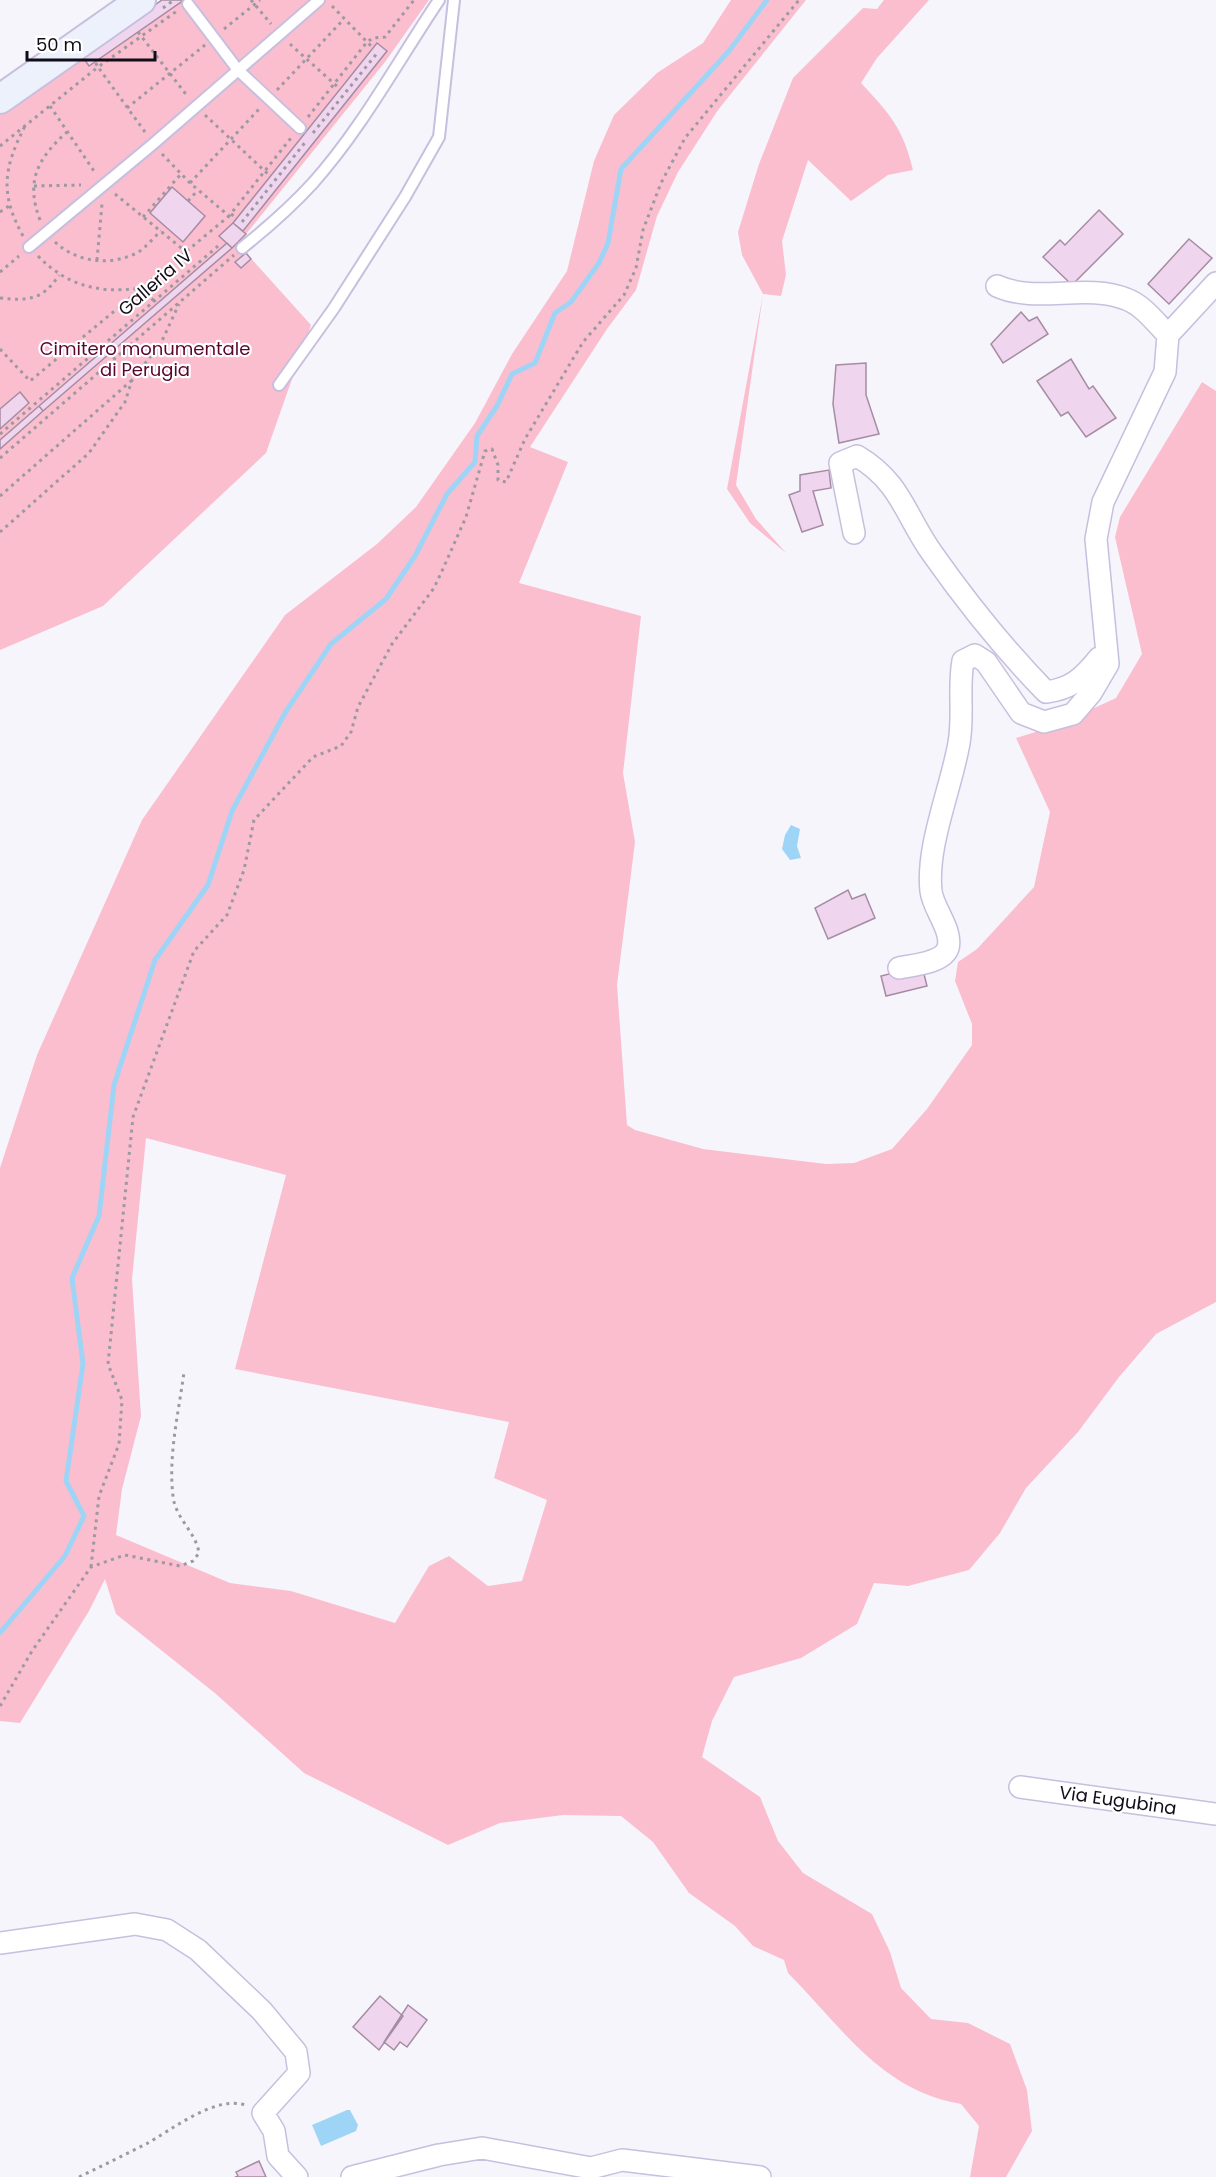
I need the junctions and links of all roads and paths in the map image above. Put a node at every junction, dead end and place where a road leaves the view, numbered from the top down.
1 (141, 0) edge
2 (260, 0) edge
3 (319, 0) edge
4 (326, 0) edge
5 (414, 0) edge
6 (439, 0) edge
7 (454, 0) edge
8 (799, 0) edge
9 (188, 4) joint
10 (138, 32) dead end
11 (141, 37) junction
12 (212, 39) junction
13 (367, 42) junction
14 (373, 48) dead end
15 (95, 62) dead end
16 (98, 67) junction
17 (238, 70) junction
18 (334, 85) junction
19 (340, 89) dead end
20 (0, 99) edge
21 (127, 108) junction
22 (300, 128) junction
23 (153, 144) junction
24 (0, 146) edge
25 (264, 172) junction
26 (181, 174) junction
27 (270, 176) dead end
28 (198, 190) junction
29 (188, 201) dead end
30 (9, 206) dead end
31 (0, 212) edge
32 (230, 215) junction
33 (143, 217) dead end
34 (237, 218) dead end
35 (219, 246) dead end
36 (30, 247) joint
37 (242, 248) joint
38 (0, 272) edge
39 (59, 275) dead end
40 (1216, 283) edge
41 (997, 286) dead end
42 (146, 294) dead end
43 (0, 298) edge
44 (154, 301) junction
45 (180, 302) junction
46 (1168, 335) junction
47 (0, 349) edge
48 (132, 380) junction
49 (279, 385) dead end
50 (0, 434) edge
51 (0, 458) edge
52 (0, 496) edge
53 (0, 532) edge
54 (854, 533) dead end
55 (1107, 649) junction
56 (899, 968) dead end
57 (184, 1372) dead end
58 (91, 1567) junction
59 (0, 1706) edge
60 (1020, 1787) dead end
61 (1216, 1814) edge
62 (0, 1943) edge
63 (263, 2113) junction
64 (79, 2177) edge
65 (297, 2177) edge
66 (352, 2177) edge
67 (760, 2177) edge

1 - 20 street
2 - 12 path
3 - 17 lane
4 - 13 path
5 - 13 path
6 - 37 lane
7 - 49 lane
8 - 58 path
9 - 11 path
9 - 12 lane
10 - 11 path
11 - 16 path
12 - 17 lane
12 - 21 path
13 - 14 path
13 - 18 path
15 - 16 path
16 - 21 path
16 - 24 path
17 - 22 lane
17 - 23 lane
18 - 19 path
18 - 22 path
21 - 23 path
22 - 25 path
23 - 26 path
23 - 36 lane
25 - 27 path
25 - 32 path
26 - 28 path
26 - 33 path
28 - 29 path
28 - 32 path
30 - 31 path
32 - 34 path
32 - 47 path
35 - 44 path, Galleria IV
36 - 38 path
37 - 45 path
39 - 43 path
40 - 46 street
41 - 46 street
42 - 44 path
44 - 50 path, Galleria IV
45 - 48 path
45 - 51 path
46 - 55 street
48 - 52 path
48 - 53 path
54 - 55 street
55 - 56 street
57 - 58 path
58 - 59 path
60 - 61 street, Via Eugubina
62 - 63 street
63 - 64 path
63 - 65 street
66 - 67 street

